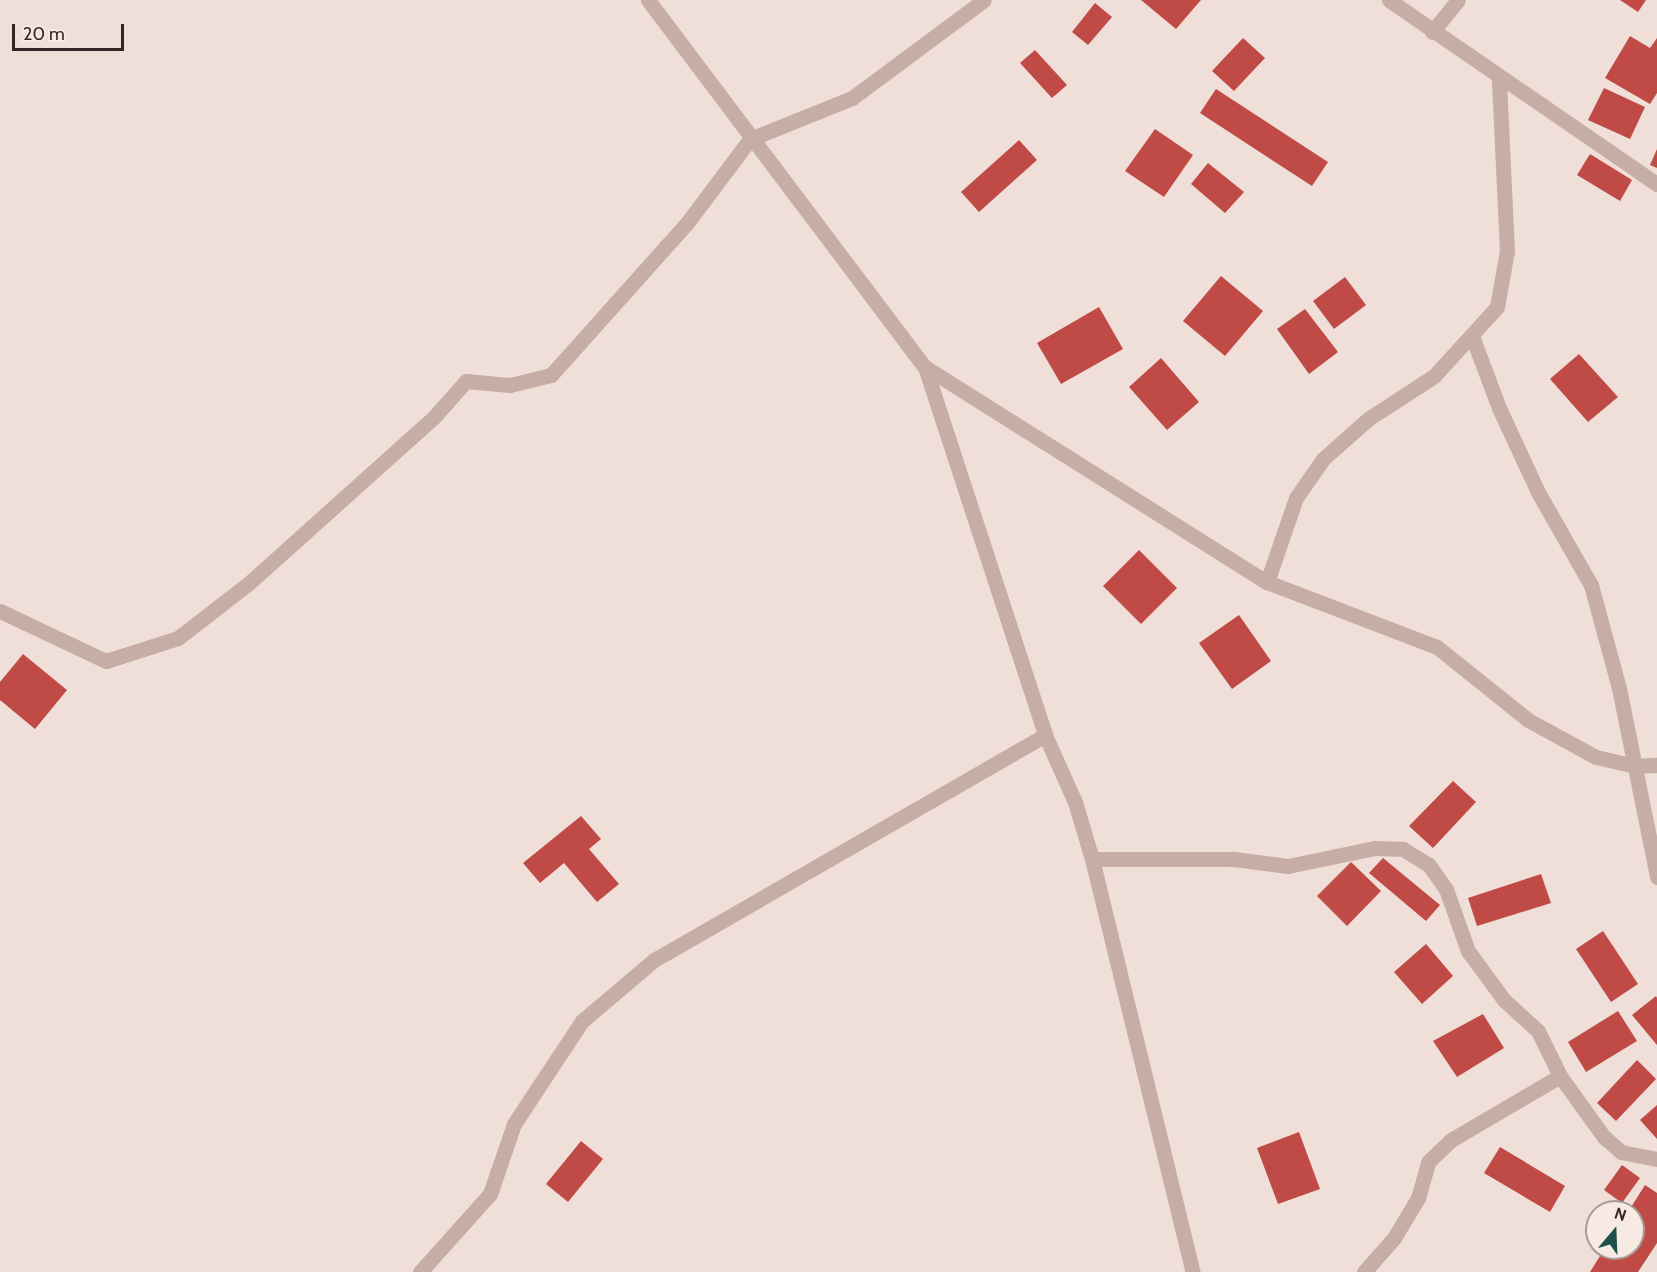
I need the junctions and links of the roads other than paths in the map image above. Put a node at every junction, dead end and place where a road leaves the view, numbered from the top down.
1 (648, 0) edge
2 (984, 0) edge
3 (1389, 0) edge
4 (1458, 0) edge
5 (1432, 32) junction
6 (1499, 79) junction
7 (750, 139) junction
8 (1657, 184) edge
9 (1472, 336) junction
10 (925, 367) junction
11 (1267, 582) junction
12 (0, 611) edge
13 (1045, 735) junction
14 (1657, 765) edge
15 (1635, 766) junction
16 (1092, 859) junction
17 (1657, 878) edge
18 (1560, 1076) junction
19 (1657, 1159) edge
20 (420, 1272) edge
21 (1193, 1272) edge
22 (1364, 1272) edge

1 - 7 street
2 - 7 street
3 - 5 street
4 - 5 street
5 - 6 street
6 - 8 street
6 - 9 street
7 - 10 street
7 - 12 street
9 - 11 street
9 - 15 street
10 - 11 street
10 - 13 street
11 - 15 street
13 - 16 street
13 - 20 street
14 - 15 street
15 - 17 street
16 - 18 street
16 - 21 street
18 - 19 street
18 - 22 street

